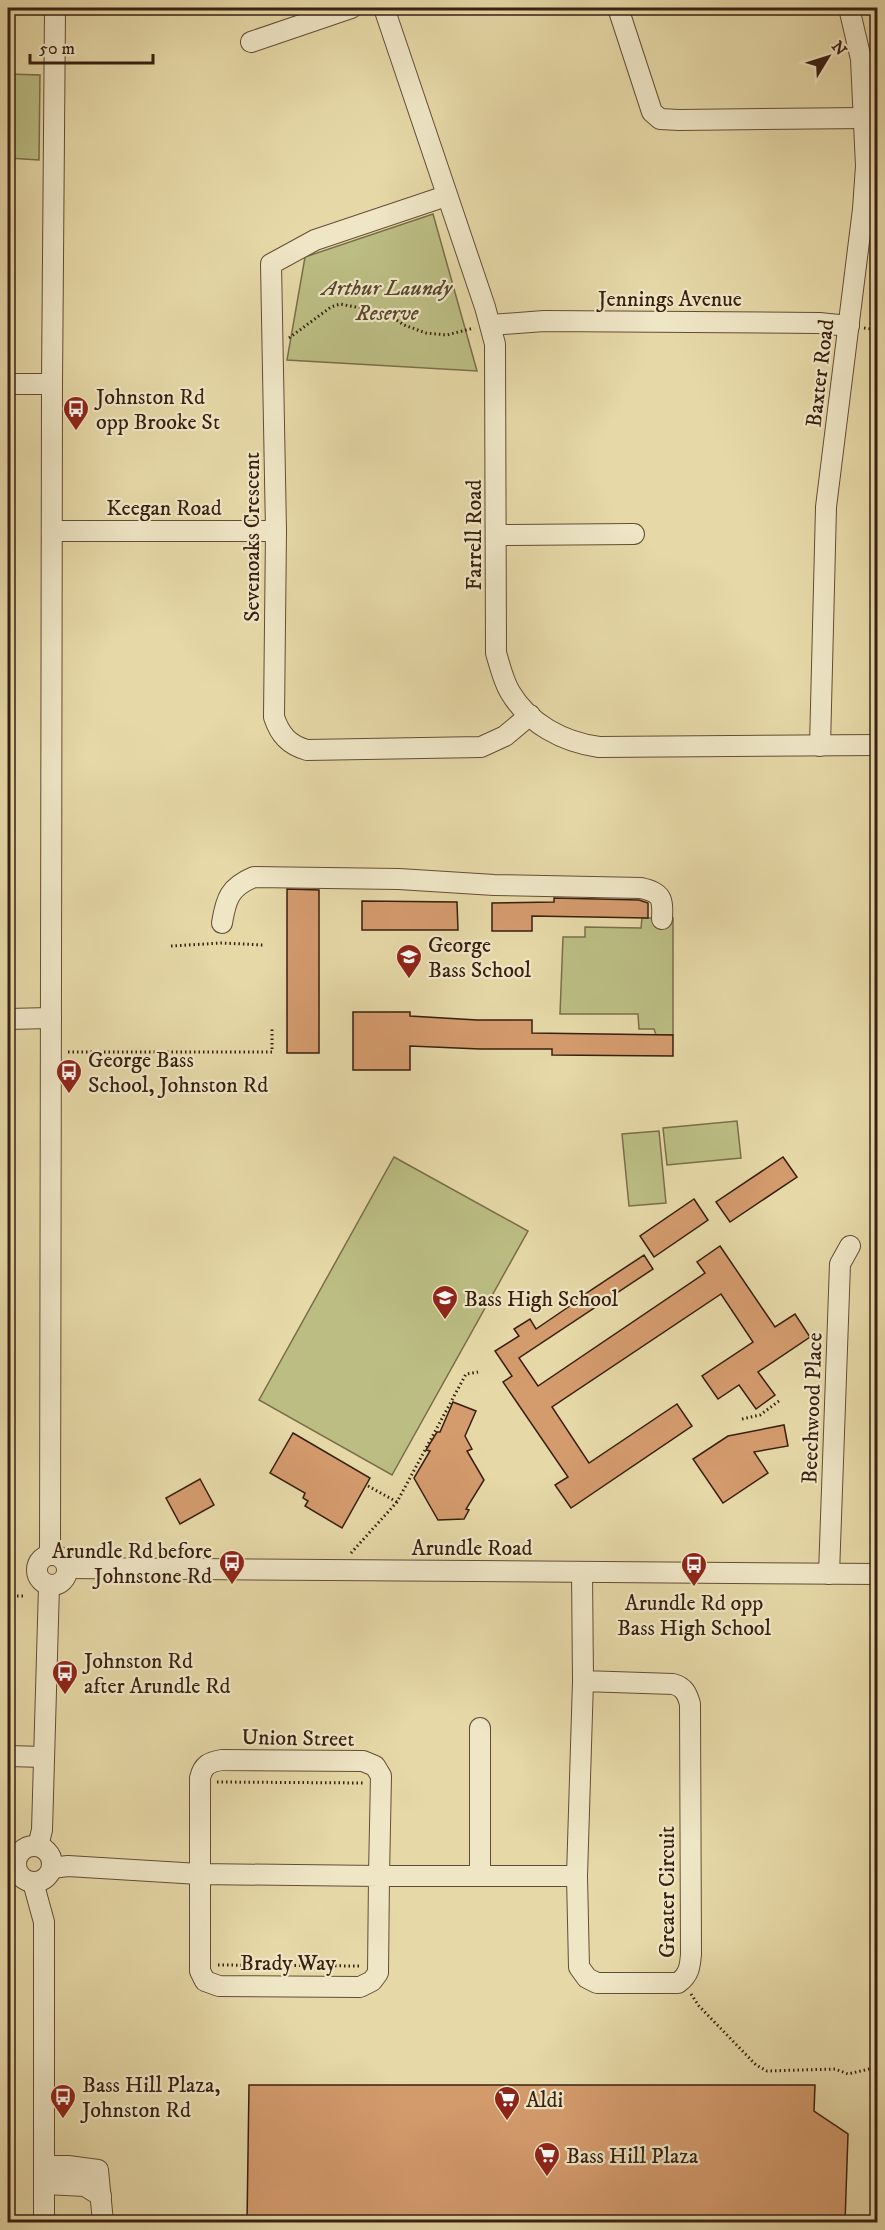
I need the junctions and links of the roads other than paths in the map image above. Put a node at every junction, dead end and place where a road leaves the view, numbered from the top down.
1 (55, 8) edge
2 (351, 8) edge
3 (384, 8) edge
4 (618, 8) edge
5 (849, 8) edge
6 (251, 42) dead end
7 (865, 118) junction
8 (446, 196) junction
9 (491, 325) junction
10 (849, 326) junction
11 (8, 384) edge
12 (52, 384) junction
13 (52, 531) junction
14 (276, 531) junction
15 (634, 534) dead end
16 (497, 536) junction
17 (530, 715) junction
18 (878, 745) edge
19 (819, 746) junction
20 (662, 918) dead end
21 (222, 923) dead end
22 (51, 1018) junction
23 (8, 1019) edge
24 (850, 1246) dead end
25 (50, 1554) junction
26 (67, 1568) junction
27 (582, 1572) junction
28 (829, 1574) junction
29 (878, 1574) edge
30 (49, 1586) junction
31 (583, 1681) junction
32 (480, 1728) dead end
33 (8, 1756) edge
34 (44, 1757) junction
35 (38, 1846) junction
36 (11, 1863) edge
37 (52, 1868) junction
38 (199, 1874) junction
39 (379, 1876) junction
40 (480, 1876) junction
41 (577, 1876) junction
42 (33, 1882) junction
43 (45, 2175) junction
44 (101, 2196) junction
45 (44, 2223) edge
46 (103, 2223) edge

1 - 12 street
2 - 6 street
3 - 8 street, Farrell Road
4 - 7 street
5 - 7 street, Baxter Road
7 - 10 street, Baxter Road
8 - 9 street, Farrell Road
8 - 14 street, Sevenoaks Crescent
9 - 10 street, Jennings Avenue
9 - 16 street, Farrell Road
10 - 19 street, Baxter Road
11 - 12 street
12 - 13 street
13 - 14 street, Keegan Road
13 - 22 street
14 - 17 street, Sevenoaks Crescent
15 - 16 street
16 - 17 street, Farrell Road
17 - 19 street, Farrell Road
18 - 19 street, Farrell Road
20 - 21 street
22 - 23 street
22 - 25 street
24 - 28 street, Beechwood Place
25 - 26 street
25 - 30 street
26 - 27 street, Arundle Road
26 - 30 street
27 - 28 street, Arundle Road
27 - 31 street, Greater Circuit
28 - 29 street, Arundle Road
30 - 34 street
31 - 41 street, Greater Circuit
31 - 41 street, Greater Circuit
32 - 40 street
33 - 34 street
34 - 35 street
35 - 36 street
35 - 37 street
36 - 42 street
37 - 38 street
37 - 42 street
38 - 39 street
38 - 39 street, Brady Way
38 - 39 street, Union Street
39 - 40 street
40 - 41 street
42 - 43 street
43 - 44 street
43 - 44 street
43 - 45 street
44 - 46 street

